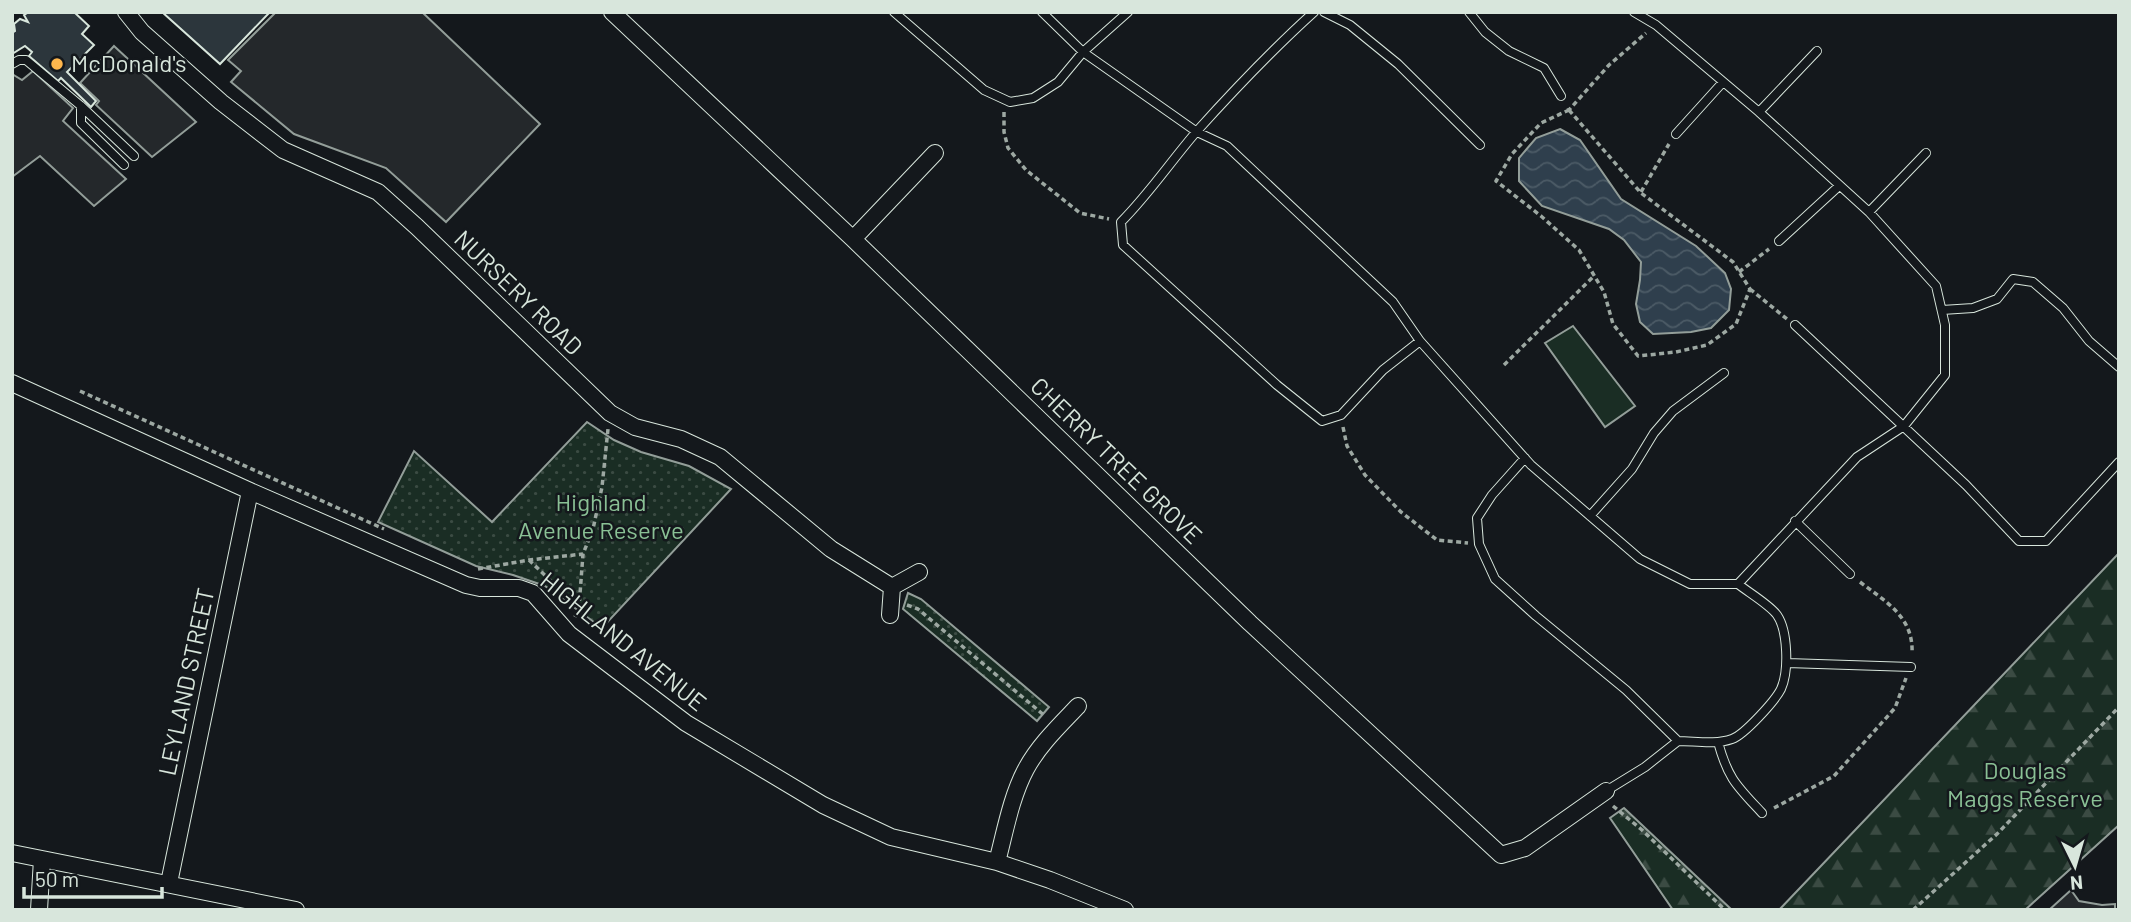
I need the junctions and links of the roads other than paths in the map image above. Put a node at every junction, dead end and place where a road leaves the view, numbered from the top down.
1 (126, 12) edge
2 (612, 12) edge
3 (894, 12) edge
4 (1042, 12) edge
5 (1128, 12) edge
6 (1314, 12) edge
7 (1324, 12) edge
8 (1469, 12) edge
9 (1634, 12) edge
10 (1817, 51) dead end
11 (1083, 52) junction
12 (12, 64) edge
13 (1723, 82) junction
14 (1561, 96) road end
15 (80, 106) junction
16 (1759, 112) junction
17 (1197, 132) junction
18 (1675, 134) road end
19 (1480, 145) dead end
20 (935, 153) dead end
21 (1926, 153) dead end
22 (134, 156) dead end
23 (124, 165) dead end
24 (1839, 186) junction
25 (1869, 212) junction
26 (853, 239) junction
27 (1779, 241) road end
28 (1942, 310) junction
29 (1795, 325) road end
30 (1420, 341) junction
31 (2119, 367) edge
32 (1724, 373) dead end
33 (12, 383) edge
34 (1904, 426) junction
35 (1525, 458) junction
36 (2119, 462) edge
37 (250, 491) junction
38 (1590, 516) junction
39 (1795, 521) junction
40 (919, 572) dead end
41 (1850, 575) road end
42 (1738, 584) junction
43 (1787, 663) junction
44 (1910, 667) road end
45 (1078, 706) dead end
46 (1678, 741) junction
47 (1718, 742) junction
48 (1603, 794) joint
49 (1762, 813) road end
50 (12, 853) edge
51 (42, 859) junction
52 (997, 862) junction
53 (169, 883) junction
54 (39, 910) edge
55 (296, 910) edge
56 (1125, 910) edge

1 - 40 street, NURSERY ROAD
2 - 26 street, CHERRY TREE GROVE
3 - 11 lane
4 - 11 lane
5 - 11 lane
6 - 17 lane
7 - 19 lane
8 - 14 lane
9 - 13 lane
10 - 16 lane
11 - 17 lane
12 - 15 lane
13 - 16 lane
13 - 18 lane
15 - 22 lane
15 - 23 lane
16 - 24 lane
17 - 30 lane
17 - 30 lane
20 - 26 street
21 - 25 lane
24 - 25 lane
24 - 27 lane
25 - 28 lane
26 - 48 street, CHERRY TREE GROVE
28 - 31 lane
28 - 34 lane
29 - 34 lane
30 - 35 lane
32 - 38 lane
33 - 37 street, HIGHLAND AVENUE
34 - 36 lane
34 - 39 lane
35 - 38 lane
35 - 46 lane
37 - 52 street, HIGHLAND AVENUE
37 - 53 street, LEYLAND STREET
38 - 42 lane
39 - 41 lane
39 - 42 lane
42 - 43 lane
43 - 44 lane
43 - 47 lane
45 - 52 street
46 - 47 lane
46 - 48 lane
47 - 49 lane
50 - 51 street
51 - 53 street
51 - 54 street
52 - 56 street, HIGHLAND AVENUE
53 - 55 street

